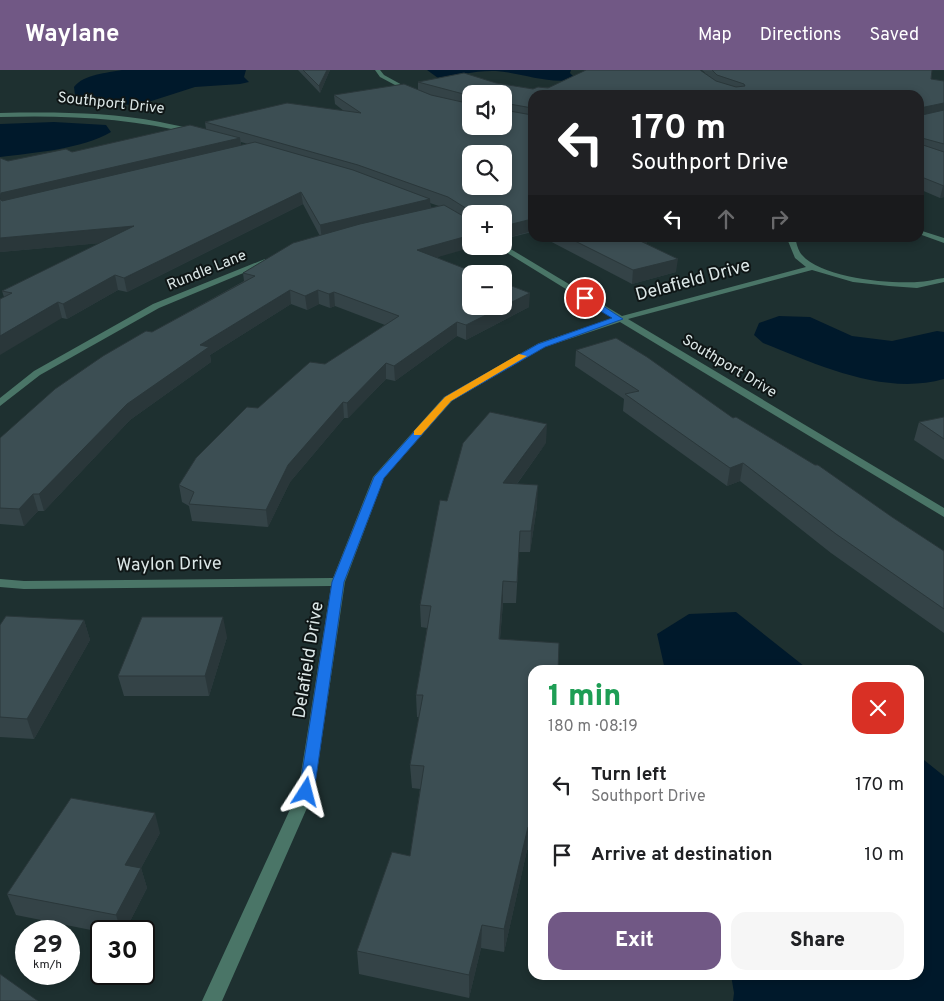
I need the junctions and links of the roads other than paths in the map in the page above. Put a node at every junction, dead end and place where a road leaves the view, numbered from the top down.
1 (377, 70) edge
2 (415, 93) edge
3 (0, 115) edge
4 (205, 134) edge
5 (924, 233) edge
6 (942, 238) edge
7 (792, 242) edge
8 (512, 253) edge
9 (275, 258) edge
10 (814, 267) junction
11 (944, 280) edge
12 (619, 319) junction
13 (0, 403) edge
14 (944, 513) edge
15 (338, 582) junction
16 (0, 583) edge
17 (212, 1001) edge

1 - 2 street
3 - 4 street, Southport Drive
5 - 6 street
7 - 10 street
8 - 12 street, Southport Drive
9 - 13 street, Rundle Lane
10 - 11 street
10 - 12 street, Delafield Drive
12 - 14 street, Southport Drive
12 - 15 street, Delafield Drive
15 - 16 street, Waylon Drive
15 - 17 street, Delafield Drive

